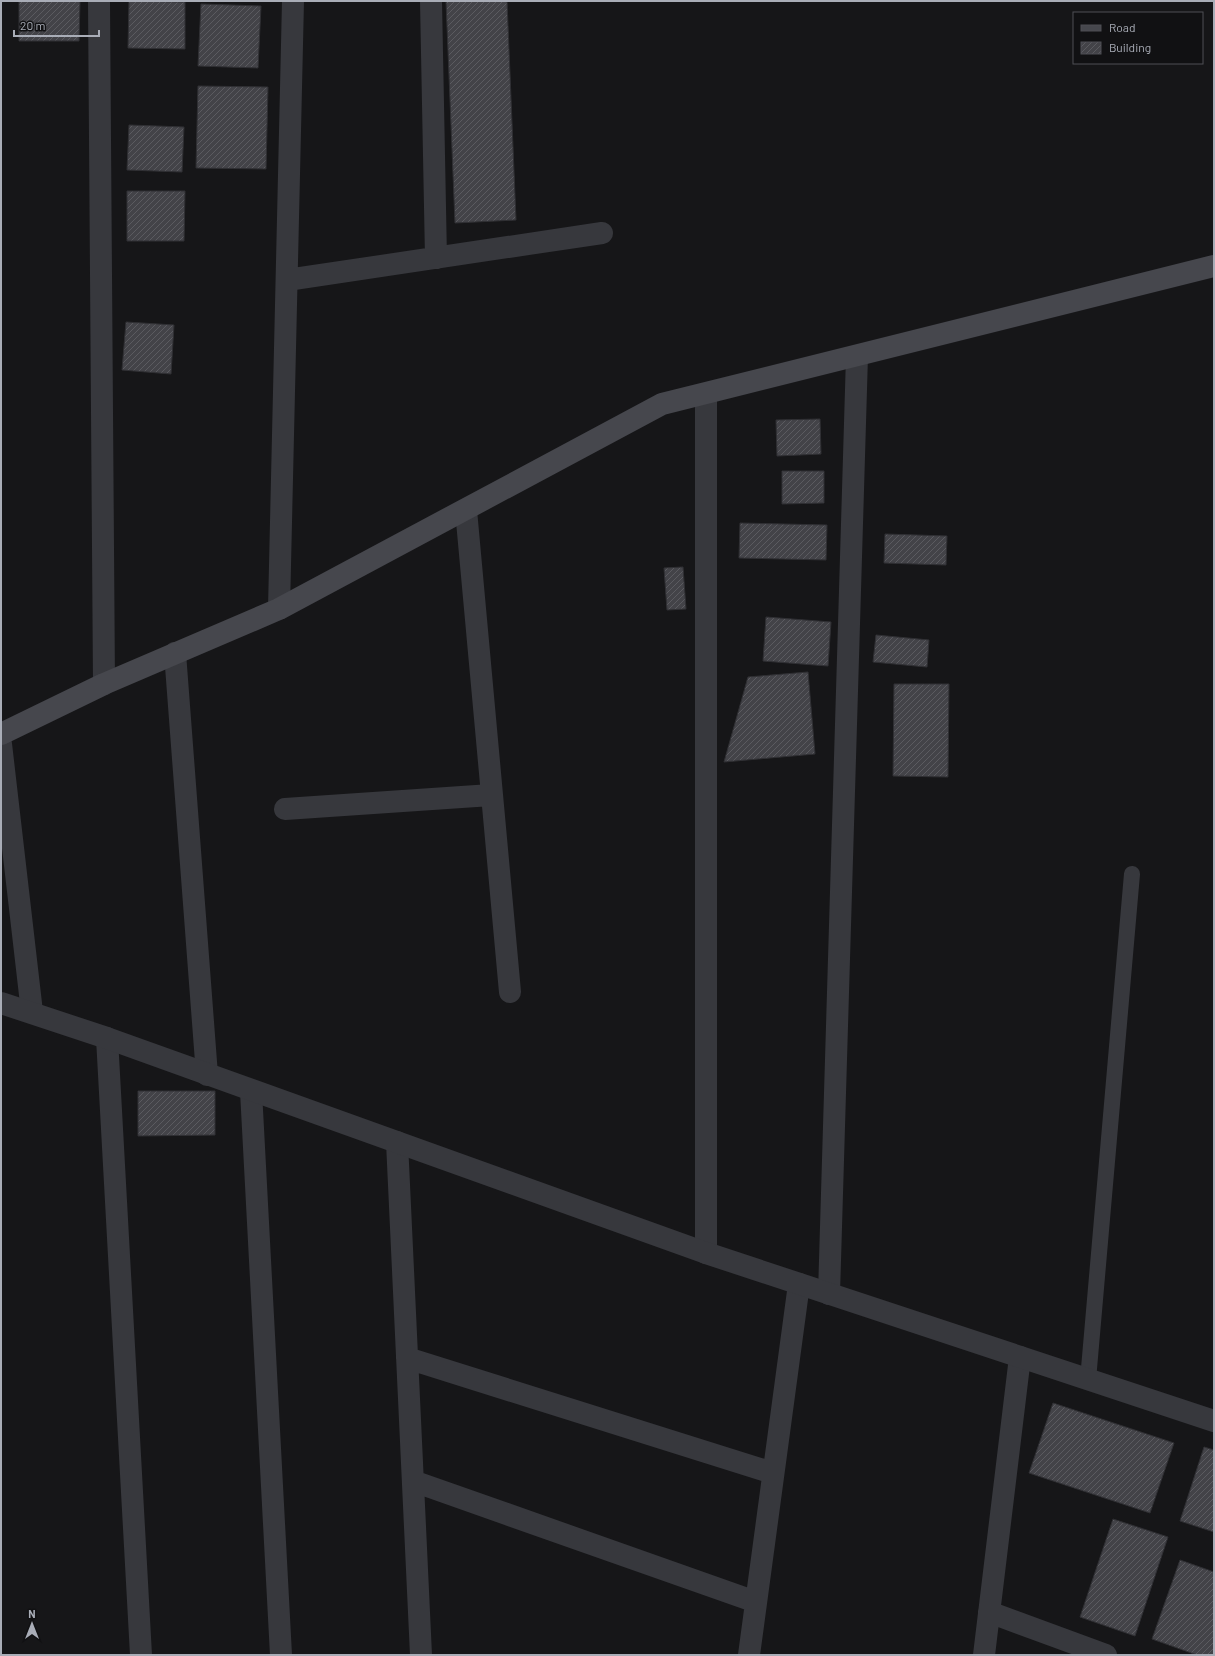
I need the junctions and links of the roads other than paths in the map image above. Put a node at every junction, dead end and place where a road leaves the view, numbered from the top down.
1 (99, 1) edge
2 (293, 1) edge
3 (431, 1) edge
4 (602, 233) dead end
5 (436, 258) junction
6 (1214, 266) edge
7 (287, 280) junction
8 (858, 356) junction
9 (706, 394) junction
10 (466, 510) junction
11 (279, 609) junction
12 (175, 654) junction
13 (104, 684) junction
14 (1, 734) edge
15 (1, 744) edge
16 (491, 795) junction
17 (285, 810) dead end
18 (1132, 874) dead end
19 (510, 992) dead end
20 (1, 1003) edge
21 (32, 1012) junction
22 (107, 1038) junction
23 (208, 1075) junction
24 (251, 1090) junction
25 (397, 1142) junction
26 (706, 1253) junction
27 (799, 1284) junction
28 (830, 1294) junction
29 (1020, 1357) junction
30 (407, 1358) junction
31 (1088, 1380) junction
32 (1214, 1421) edge
33 (774, 1473) junction
34 (413, 1481) junction
35 (756, 1602) junction
36 (989, 1612) junction
37 (141, 1655) edge
38 (281, 1655) edge
39 (421, 1655) edge
40 (748, 1655) edge
41 (984, 1655) edge
42 (1106, 1655) edge

1 - 13 street
2 - 7 street
3 - 5 street
4 - 5 street
5 - 7 street
6 - 8 main road
7 - 11 street
8 - 9 main road
8 - 28 street
9 - 10 main road
9 - 26 street
10 - 11 main road
10 - 16 street
11 - 12 main road
12 - 13 main road
12 - 23 street
13 - 14 main road
15 - 21 street
16 - 17 street
16 - 19 street
18 - 31 lane
20 - 21 street
21 - 22 street
22 - 23 street
22 - 37 street
23 - 24 street
24 - 25 street
24 - 38 street
25 - 26 street
25 - 30 street
26 - 27 street
27 - 28 street
27 - 33 street
28 - 29 street
29 - 31 street
29 - 36 street
30 - 33 street
30 - 34 street
31 - 32 street
33 - 35 street
34 - 35 street
34 - 39 street
35 - 40 street
36 - 41 street
36 - 42 street

